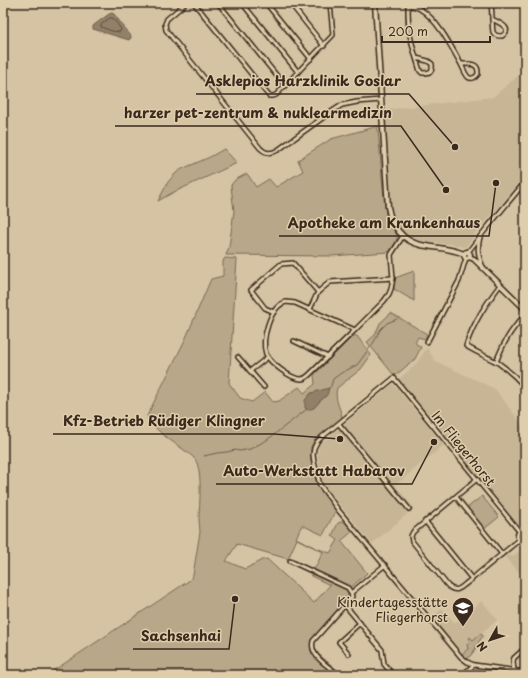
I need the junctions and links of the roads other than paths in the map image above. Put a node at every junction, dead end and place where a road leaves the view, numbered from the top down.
1 (186, 3) edge
2 (194, 3) edge
3 (218, 3) edge
4 (242, 3) edge
5 (266, 3) edge
6 (290, 3) edge
7 (330, 3) edge
8 (375, 3) edge
9 (492, 3) edge
10 (408, 4) edge
11 (492, 19) junction
12 (324, 46) junction
13 (416, 58) junction
14 (311, 59) junction
15 (461, 64) junction
16 (298, 72) junction
17 (285, 86) junction
18 (381, 100) junction
19 (525, 182) edge
20 (403, 236) junction
21 (481, 236) junction
22 (467, 255) junction
23 (485, 270) junction
24 (392, 278) junction
25 (500, 285) junction
26 (318, 292) junction
27 (310, 309) junction
28 (525, 309) edge
29 (274, 312) junction
30 (525, 315) edge
31 (355, 330) junction
32 (294, 341) dead end
33 (427, 342) dead end
34 (328, 356) junction
35 (238, 357) dead end
36 (268, 357) junction
37 (496, 362) junction
38 (250, 371) junction
39 (264, 387) dead end
40 (525, 387) edge
41 (338, 424) junction
42 (477, 479) junction
43 (456, 497) junction
44 (409, 509) dead end
45 (425, 521) junction
46 (525, 530) edge
47 (519, 531) junction
48 (518, 540) junction
49 (525, 542) edge
50 (502, 554) junction
51 (290, 561) dead end
52 (385, 565) junction
53 (472, 579) junction
54 (351, 593) junction
55 (346, 605) junction
56 (360, 623) junction
57 (525, 648) edge
58 (350, 654) dead end
59 (474, 665) junction
60 (514, 671) junction
61 (525, 672) edge
62 (339, 675) edge
63 (393, 675) edge
64 (462, 675) edge
65 (512, 675) edge

1 - 18 street
2 - 17 street
3 - 17 street
4 - 16 street
5 - 14 street
6 - 12 street
7 - 12 street
8 - 18 street
9 - 11 street
10 - 13 street
10 - 15 street
11 - 11 street
12 - 14 street
13 - 13 street
14 - 16 street
15 - 15 street
16 - 17 street
18 - 20 street
19 - 21 street
20 - 22 street
20 - 24 street
21 - 22 street
21 - 23 street
22 - 23 street
22 - 33 street
23 - 25 street
24 - 26 street
24 - 31 street
25 - 28 street
25 - 37 street
26 - 27 street
26 - 29 street
27 - 29 street
27 - 31 street
29 - 36 street
30 - 37 street
31 - 34 street
32 - 34 street
34 - 36 street
35 - 38 street
36 - 38 street
37 - 40 street
38 - 39 street
41 - 42 street, Im Fliegerhorst
41 - 44 street
41 - 52 street
42 - 43 street
42 - 47 street, Im Fliegerhorst
43 - 45 street
43 - 50 street
45 - 53 street
45 - 53 street
46 - 47 street
47 - 48 street
48 - 49 street
48 - 50 street
50 - 53 street
51 - 54 street
52 - 54 street
52 - 59 street
54 - 55 street
55 - 56 street
55 - 62 street
56 - 58 street
56 - 63 street
57 - 60 street
59 - 60 street
59 - 64 street
60 - 61 street
60 - 65 street

